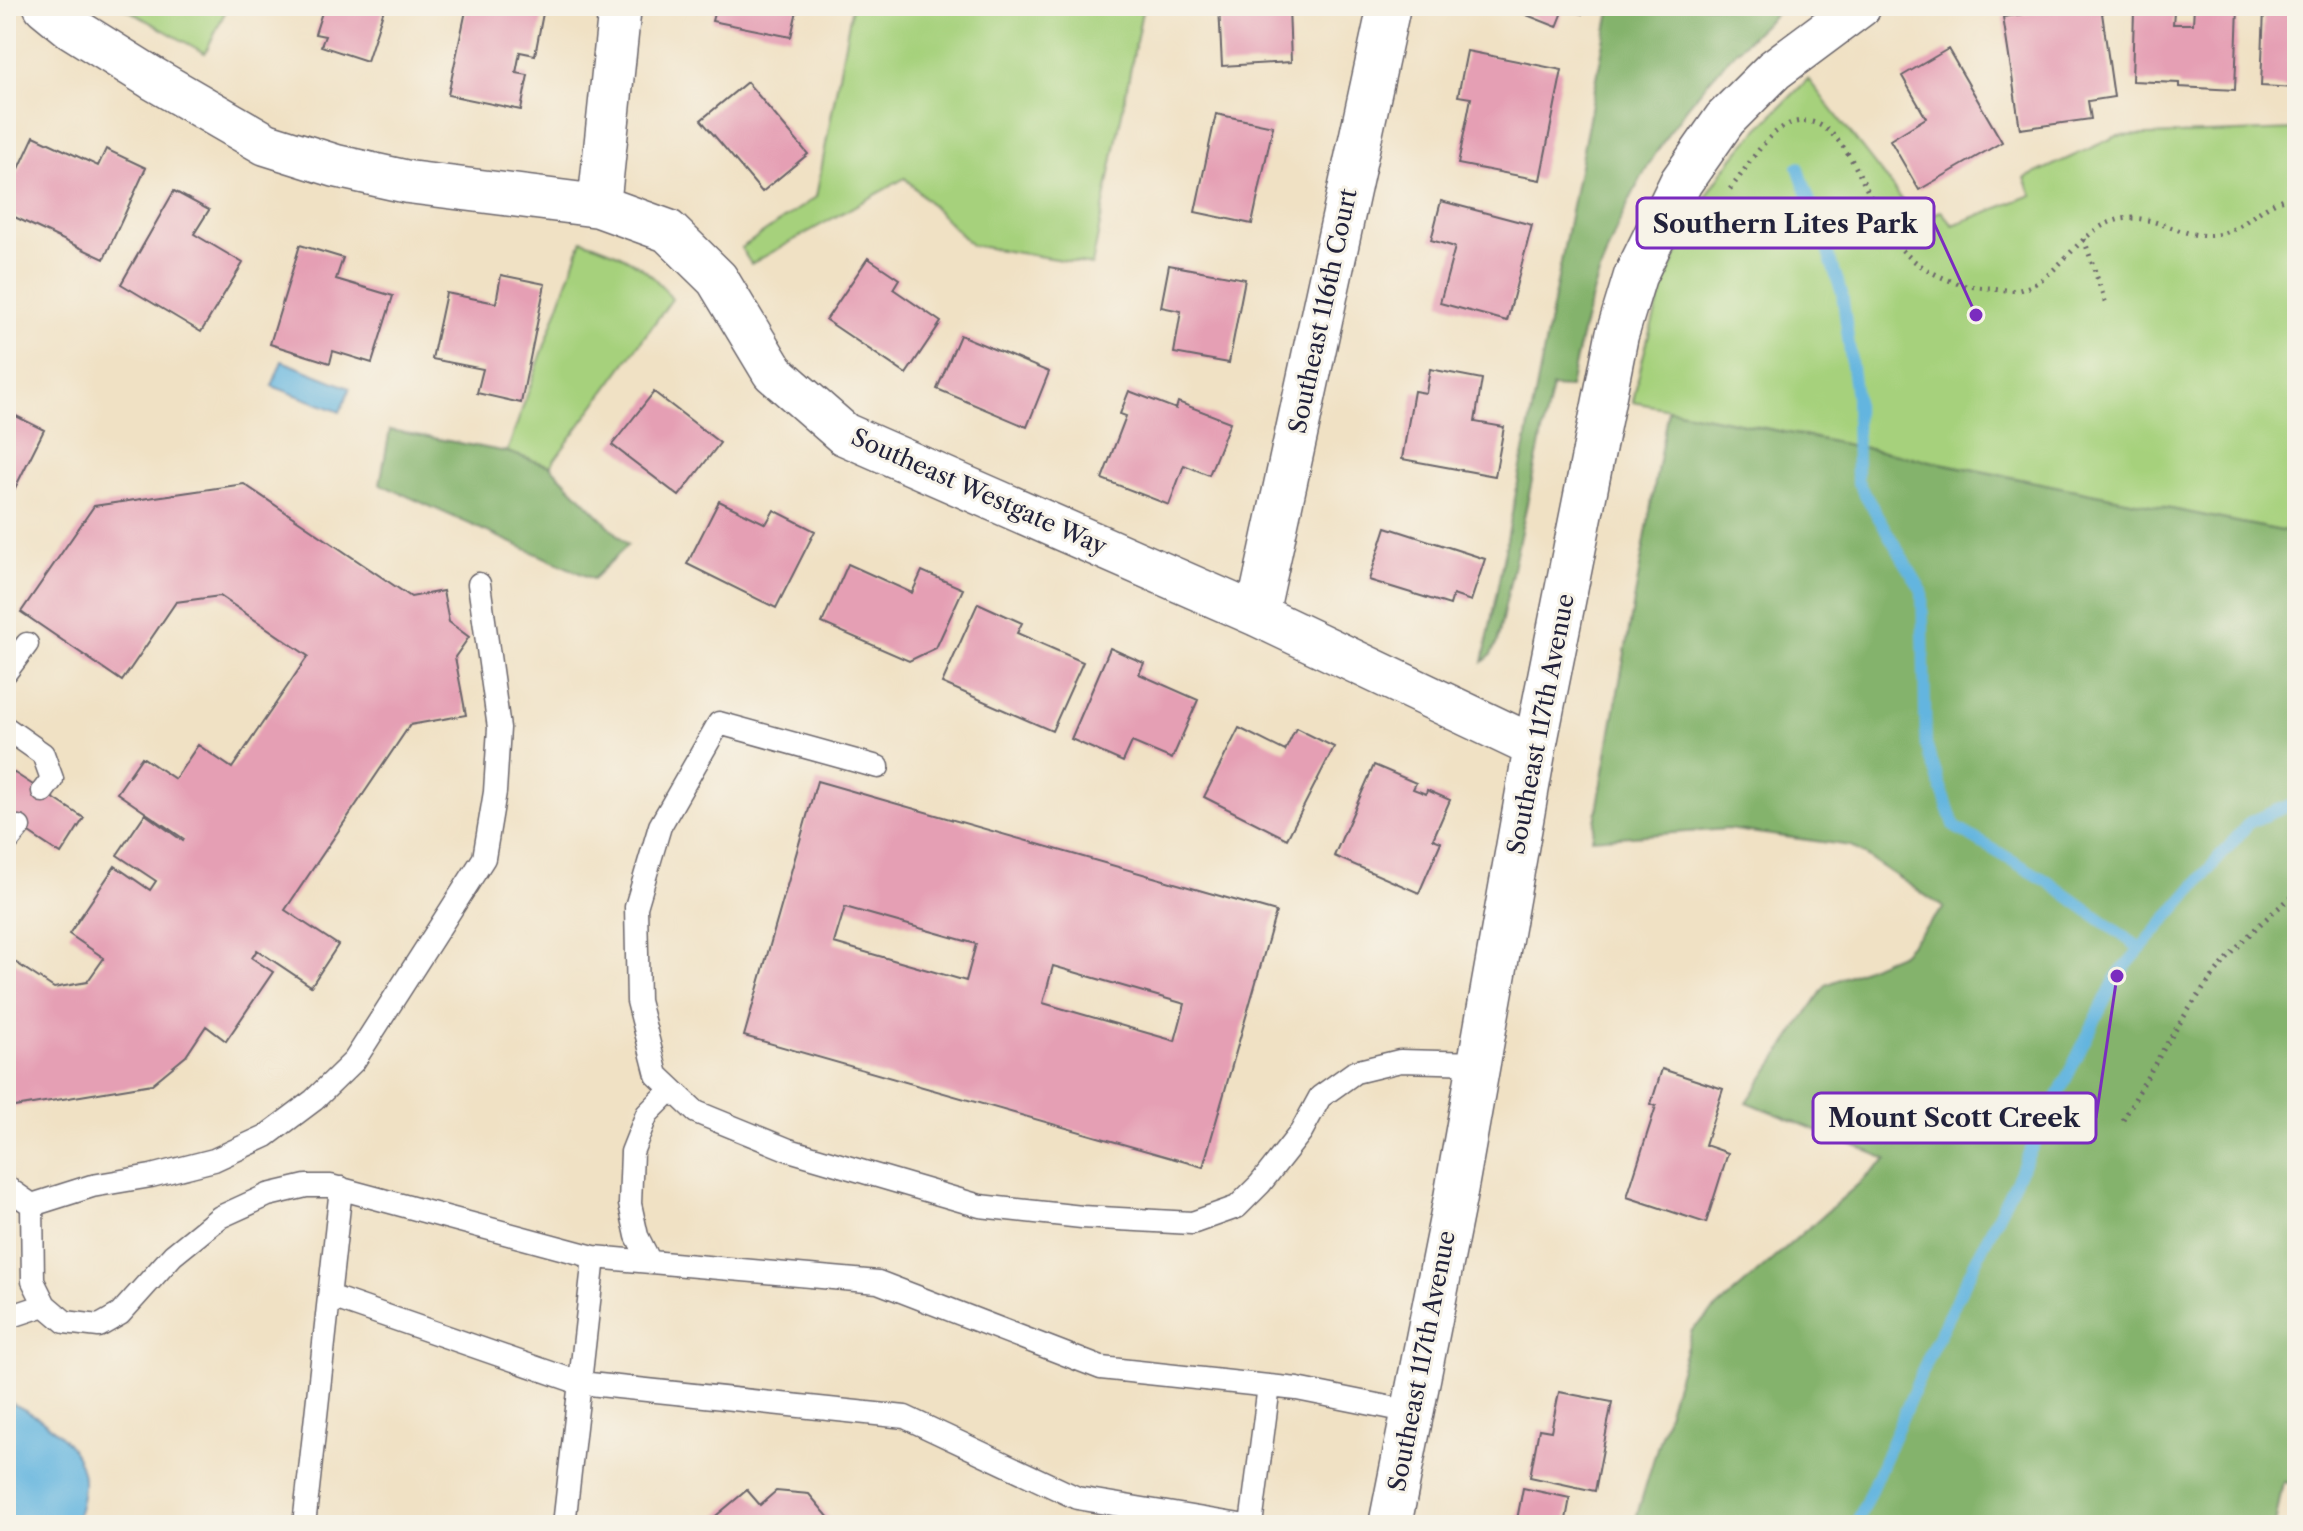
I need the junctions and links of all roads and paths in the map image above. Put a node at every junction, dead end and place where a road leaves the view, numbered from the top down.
1 (45, 6) edge
2 (620, 6) edge
3 (1389, 6) edge
4 (1860, 6) edge
5 (1681, 182) junction
6 (2297, 197) edge
7 (599, 206) junction
8 (2084, 239) junction
9 (2107, 307) dead end
10 (479, 584) dead end
11 (1257, 615) junction
12 (27, 644) dead end
13 (6, 672) edge
14 (6, 728) edge
15 (1535, 747) junction
16 (878, 767) dead end
17 (43, 791) dead end
18 (2297, 893) edge
19 (1479, 1063) junction
20 (671, 1090) junction
21 (2123, 1120) dead end
22 (6, 1187) edge
23 (341, 1188) junction
24 (32, 1205) junction
25 (594, 1257) junction
26 (650, 1262) junction
27 (329, 1296) junction
28 (45, 1305) junction
29 (6, 1318) edge
30 (580, 1383) junction
31 (1269, 1386) junction
32 (1412, 1412) junction
33 (304, 1525) edge
34 (564, 1525) edge
35 (1240, 1525) edge
36 (1251, 1525) edge
37 (1390, 1525) edge

1 - 7 street, Southeast Westgate Way
2 - 7 street
3 - 11 street, Southeast 116th Court
4 - 5 street, Southeast 117th Avenue
5 - 8 path
5 - 15 street, Southeast 117th Avenue
6 - 8 path
7 - 11 street, Southeast Westgate Way
8 - 9 path
10 - 24 lane
11 - 15 street, Southeast Westgate Way
12 - 13 lane
14 - 17 lane
15 - 19 street, Southeast 117th Avenue
16 - 20 lane
18 - 21 path
19 - 20 lane
19 - 32 street, Southeast 117th Avenue
20 - 26 lane
22 - 24 lane
23 - 25 lane
23 - 27 lane
23 - 28 lane
24 - 28 lane
25 - 26 lane
25 - 30 lane
26 - 31 lane
27 - 30 lane
27 - 33 lane
28 - 29 lane
30 - 34 lane
30 - 35 lane
31 - 32 lane
31 - 36 lane
32 - 37 street, Southeast 117th Avenue

